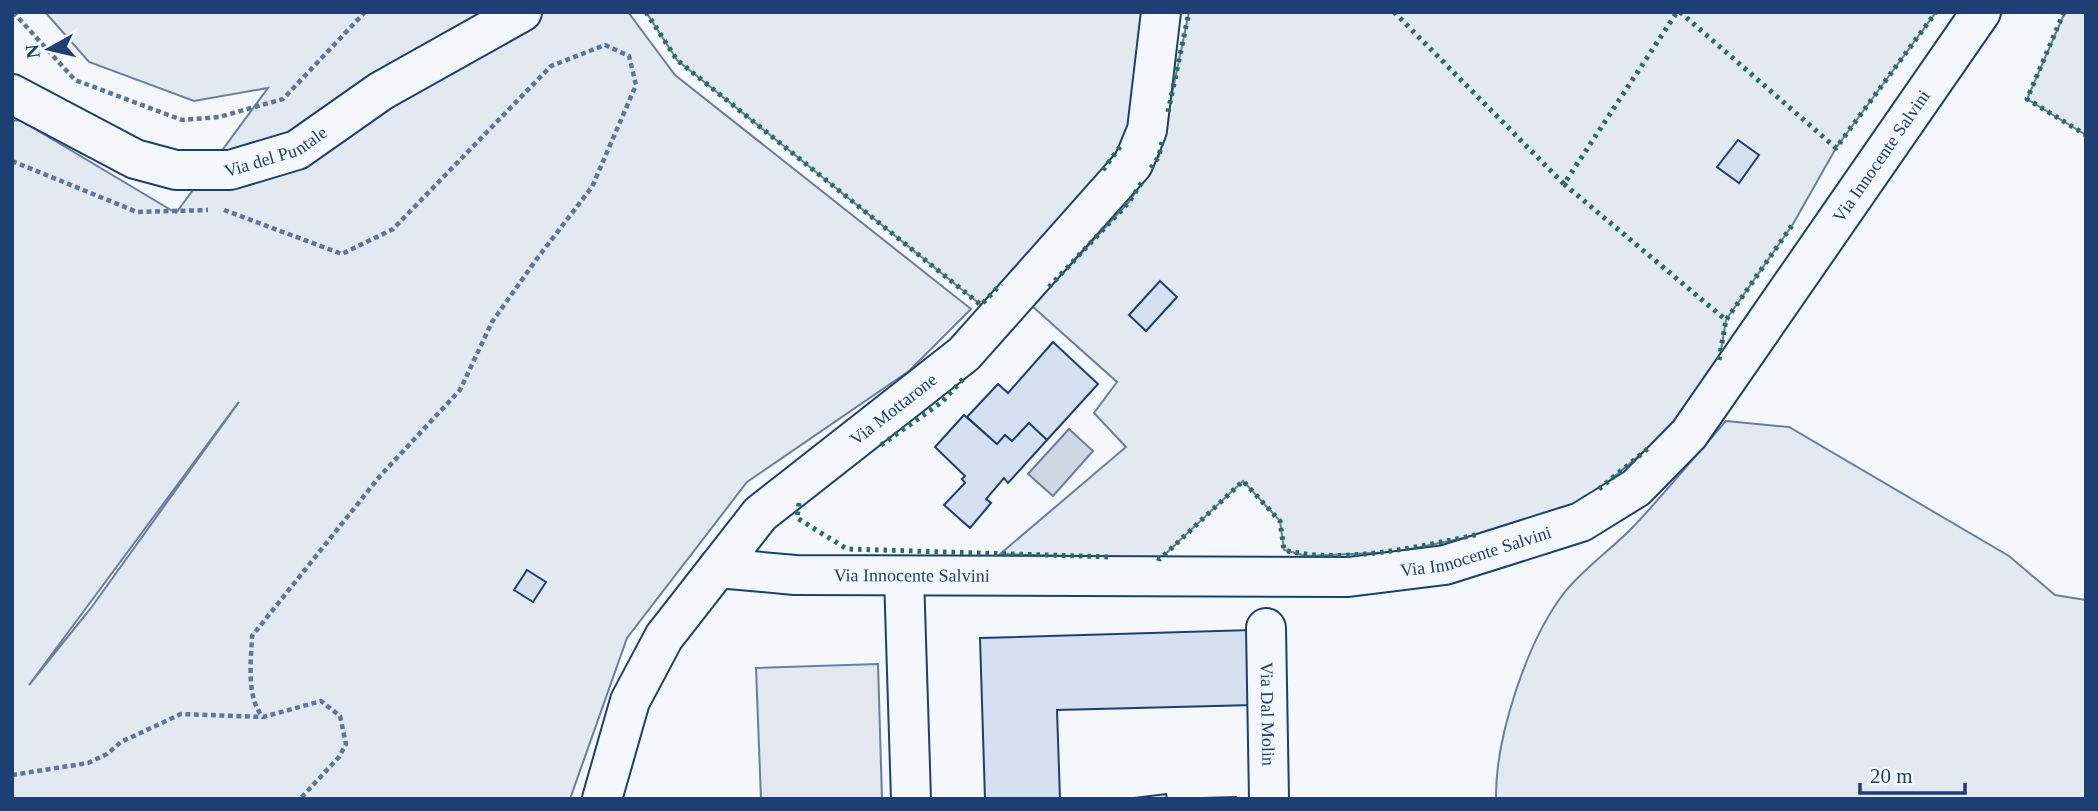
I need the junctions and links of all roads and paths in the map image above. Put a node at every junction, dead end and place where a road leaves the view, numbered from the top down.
1 (13, 12) edge
2 (365, 12) edge
3 (522, 12) edge
4 (1161, 12) edge
5 (1981, 12) edge
6 (12, 94) edge
7 (12, 161) edge
8 (718, 568) junction
9 (904, 576) junction
10 (1266, 628) dead end
11 (263, 717) junction
12 (12, 775) edge
13 (300, 799) edge
14 (602, 799) edge
15 (911, 799) edge
16 (1269, 799) edge

1 - 2 path
3 - 6 street, Via del Puntale
4 - 8 street, Via Mottarone
5 - 9 street, Via Innocente Salvini
7 - 11 path
8 - 9 street, Via Innocente Salvini
8 - 14 street, Via Mottarone
9 - 15 street
10 - 16 street, Via Dal Molin
11 - 12 path
11 - 13 path

